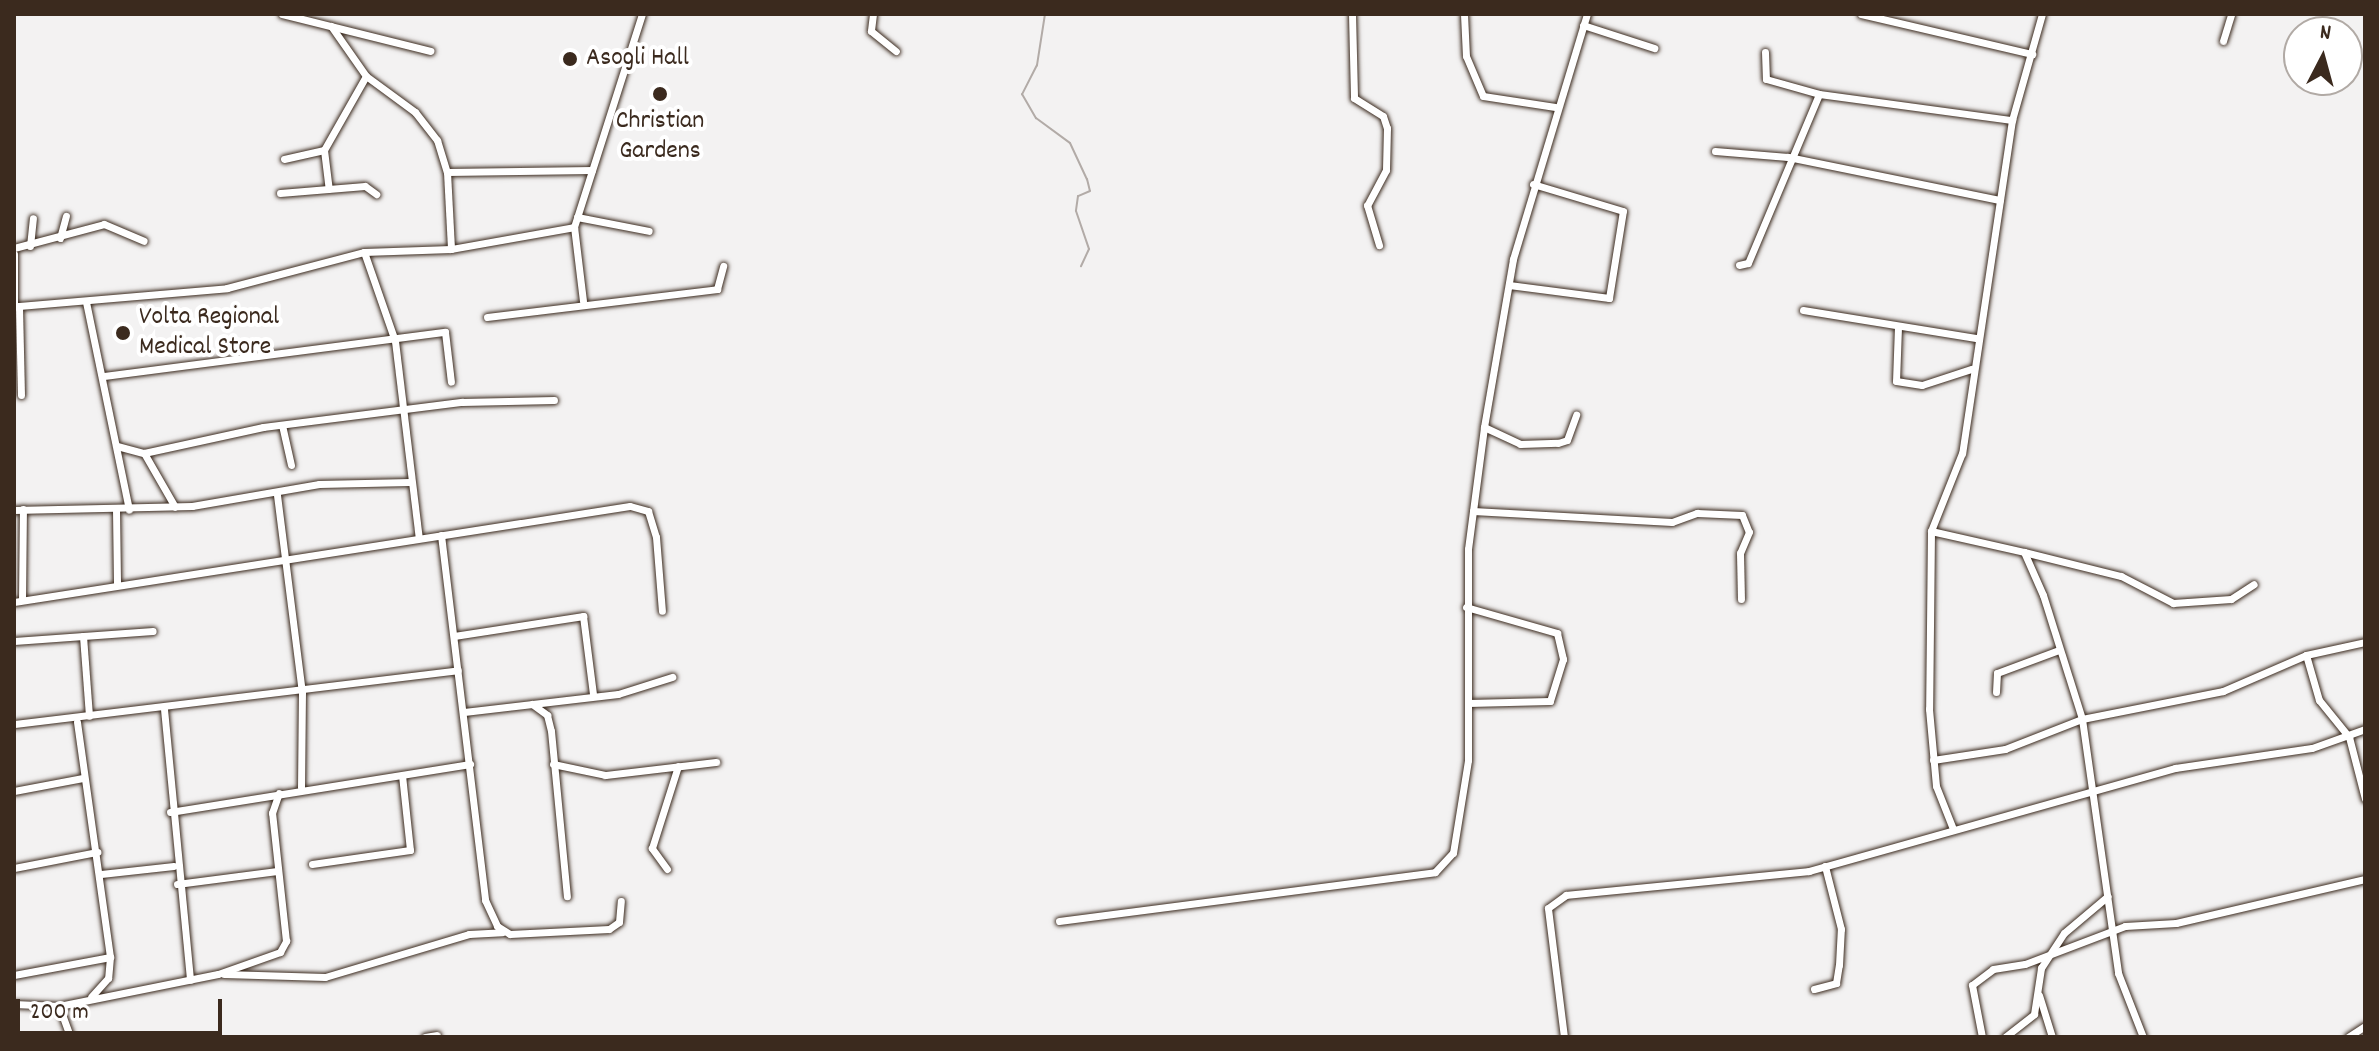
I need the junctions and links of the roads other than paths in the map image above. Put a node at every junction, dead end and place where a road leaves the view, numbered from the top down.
1 (282, 14) edge
2 (642, 14) edge
3 (873, 14) edge
4 (1352, 14) edge
5 (1464, 14) edge
6 (1587, 14) edge
7 (1861, 14) edge
8 (2042, 14) edge
9 (2231, 14) edge
10 (1583, 25) junction
11 (331, 26) junction
12 (2223, 41) dead end
13 (1654, 48) dead end
14 (430, 51) dead end
15 (896, 51) dead end
16 (1765, 52) dead end
17 (2032, 54) junction
18 (366, 76) junction
19 (1819, 94) junction
20 (1555, 107) junction
21 (2012, 120) junction
22 (324, 150) junction
23 (1715, 151) dead end
24 (1788, 157) junction
25 (284, 159) dead end
26 (592, 170) junction
27 (447, 172) junction
28 (1533, 184) junction
29 (329, 189) junction
30 (280, 193) dead end
31 (376, 194) dead end
32 (2000, 200) junction
33 (66, 216) dead end
34 (577, 217) junction
35 (33, 218) dead end
36 (574, 227) junction
37 (649, 231) dead end
38 (60, 238) junction
39 (144, 241) dead end
40 (1379, 245) dead end
41 (30, 246) junction
42 (14, 248) edge
43 (451, 249) junction
44 (364, 252) junction
45 (14, 254) edge
46 (1739, 265) dead end
47 (723, 266) dead end
48 (1509, 285) junction
49 (583, 301) junction
50 (86, 302) junction
51 (17, 306) edge
52 (1803, 310) dead end
53 (487, 317) dead end
54 (1898, 327) junction
55 (1976, 338) junction
56 (395, 341) junction
57 (1971, 369) junction
58 (104, 376) junction
59 (451, 382) dead end
60 (21, 395) dead end
61 (554, 400) dead end
62 (402, 410) junction
63 (1576, 415) dead end
64 (282, 425) junction
65 (1484, 427) junction
66 (117, 446) junction
67 (144, 453) junction
68 (291, 465) dead end
69 (410, 482) junction
70 (277, 495) junction
71 (175, 507) junction
72 (18, 509) edge
73 (116, 510) junction
74 (129, 510) junction
75 (1473, 511) junction
76 (1931, 531) junction
77 (441, 535) junction
78 (419, 538) junction
79 (2024, 552) junction
80 (283, 557) junction
81 (2254, 584) dead end
82 (117, 585) junction
83 (1741, 599) dead end
84 (18, 601) edge
85 (1466, 607) junction
86 (662, 611) dead end
87 (153, 631) dead end
88 (83, 636) junction
89 (454, 636) junction
90 (14, 641) edge
91 (2365, 642) edge
92 (2059, 650) junction
93 (2306, 655) junction
94 (458, 670) junction
95 (672, 677) dead end
96 (302, 692) junction
97 (1996, 692) dead end
98 (593, 694) junction
99 (1468, 703) junction
100 (532, 704) junction
101 (164, 709) junction
102 (464, 712) junction
103 (89, 716) junction
104 (2082, 719) junction
105 (77, 722) junction
106 (14, 724) edge
107 (2365, 729) edge
108 (2349, 737) junction
109 (1933, 760) junction
110 (716, 762) dead end
111 (470, 764) junction
112 (553, 764) junction
113 (678, 766) junction
114 (402, 775) junction
115 (83, 778) junction
116 (301, 787) junction
117 (14, 791) edge
118 (2096, 792) junction
119 (279, 793) junction
120 (2365, 799) edge
121 (170, 812) junction
122 (1953, 829) junction
123 (97, 852) junction
124 (312, 864) dead end
125 (174, 866) junction
126 (1825, 866) junction
127 (14, 868) edge
128 (667, 869) dead end
129 (277, 871) junction
130 (101, 874) junction
131 (2365, 879) edge
132 (177, 884) junction
133 (567, 896) dead end
134 (2108, 896) junction
135 (621, 901) dead end
136 (1059, 921) dead end
137 (502, 932) junction
138 (2115, 932) junction
139 (2053, 955) junction
140 (110, 957) junction
141 (218, 974) junction
142 (14, 975) edge
143 (190, 980) junction
144 (1814, 989) dead end
145 (2039, 992) junction
146 (91, 997) junction
147 (14, 1004) edge
148 (59, 1006) junction
149 (2365, 1026) edge
150 (437, 1035) dead end
151 (70, 1037) edge
152 (425, 1037) edge
153 (1564, 1037) edge
154 (1982, 1037) edge
155 (2005, 1037) edge
156 (2052, 1037) edge
157 (2143, 1037) edge
158 (2348, 1037) edge

1 - 11 street
2 - 26 street
3 - 15 street
4 - 40 street
5 - 20 street
6 - 10 street
7 - 17 street
8 - 17 street
9 - 12 street
10 - 13 street
10 - 20 street
11 - 14 street
11 - 18 street
16 - 19 street
17 - 21 street
18 - 22 street
18 - 27 street
19 - 21 street
19 - 24 street
20 - 28 street
21 - 32 street
22 - 25 street
22 - 29 street
23 - 24 street
24 - 32 street
24 - 46 street
26 - 27 street
26 - 34 street
27 - 43 street
28 - 48 street
28 - 48 street
29 - 30 street
29 - 31 street
32 - 55 street
33 - 38 street
34 - 36 street
34 - 37 street
35 - 41 street
36 - 43 street
36 - 49 street
38 - 39 street
38 - 41 street
41 - 42 street
43 - 44 street
44 - 50 street
44 - 56 street
45 - 51 street
47 - 49 street
48 - 65 street
49 - 53 street
50 - 51 street
50 - 58 street
51 - 60 street
52 - 54 street
54 - 55 street
54 - 57 street
55 - 57 street
56 - 58 street
56 - 59 street
56 - 62 street
57 - 76 street
58 - 66 street
61 - 62 street
62 - 64 street
62 - 69 street
63 - 65 street
64 - 67 street
64 - 68 street
65 - 75 street
66 - 67 street
66 - 74 street
67 - 71 street
69 - 70 street
69 - 78 street
70 - 71 street
70 - 80 street
71 - 74 street
72 - 73 street
72 - 84 street
73 - 74 street
73 - 82 street
75 - 83 street
75 - 85 street
76 - 79 street
76 - 109 street
77 - 78 street
77 - 86 street
77 - 89 street
78 - 80 street
79 - 81 street
79 - 92 street
80 - 82 street
80 - 96 street
82 - 84 street
85 - 99 street
85 - 99 street
87 - 88 street
88 - 90 street
88 - 103 street
89 - 94 street
89 - 98 street
91 - 93 street
92 - 97 street
92 - 104 street
93 - 104 street
93 - 108 street
94 - 96 street
94 - 102 street
95 - 98 street
96 - 101 street
96 - 116 street
98 - 100 street
99 - 136 street
100 - 102 street
100 - 112 street
101 - 103 street
101 - 121 street
102 - 111 street
103 - 105 street
104 - 109 street
104 - 118 street
105 - 106 street
105 - 115 street
107 - 108 street
108 - 118 street
108 - 120 street
109 - 122 street
110 - 113 street
111 - 114 street
111 - 137 street
112 - 113 street
112 - 133 street
113 - 128 street
114 - 116 street
114 - 124 street
115 - 117 street
115 - 123 street
116 - 119 street
118 - 122 street
118 - 134 street
119 - 121 street
119 - 129 street
121 - 125 street
122 - 126 street
123 - 127 street
123 - 130 street
125 - 130 street
125 - 132 street
126 - 144 street
126 - 153 street
129 - 132 street
129 - 141 street
130 - 140 street
131 - 138 street
132 - 143 street
134 - 138 street
134 - 139 street
135 - 137 street
137 - 141 street
138 - 139 street
138 - 157 street
139 - 145 street
139 - 154 street
140 - 142 street
140 - 146 street
141 - 143 street
143 - 146 street
145 - 155 street
145 - 156 street
146 - 148 street
147 - 148 street
148 - 151 street
149 - 158 street
150 - 152 street

